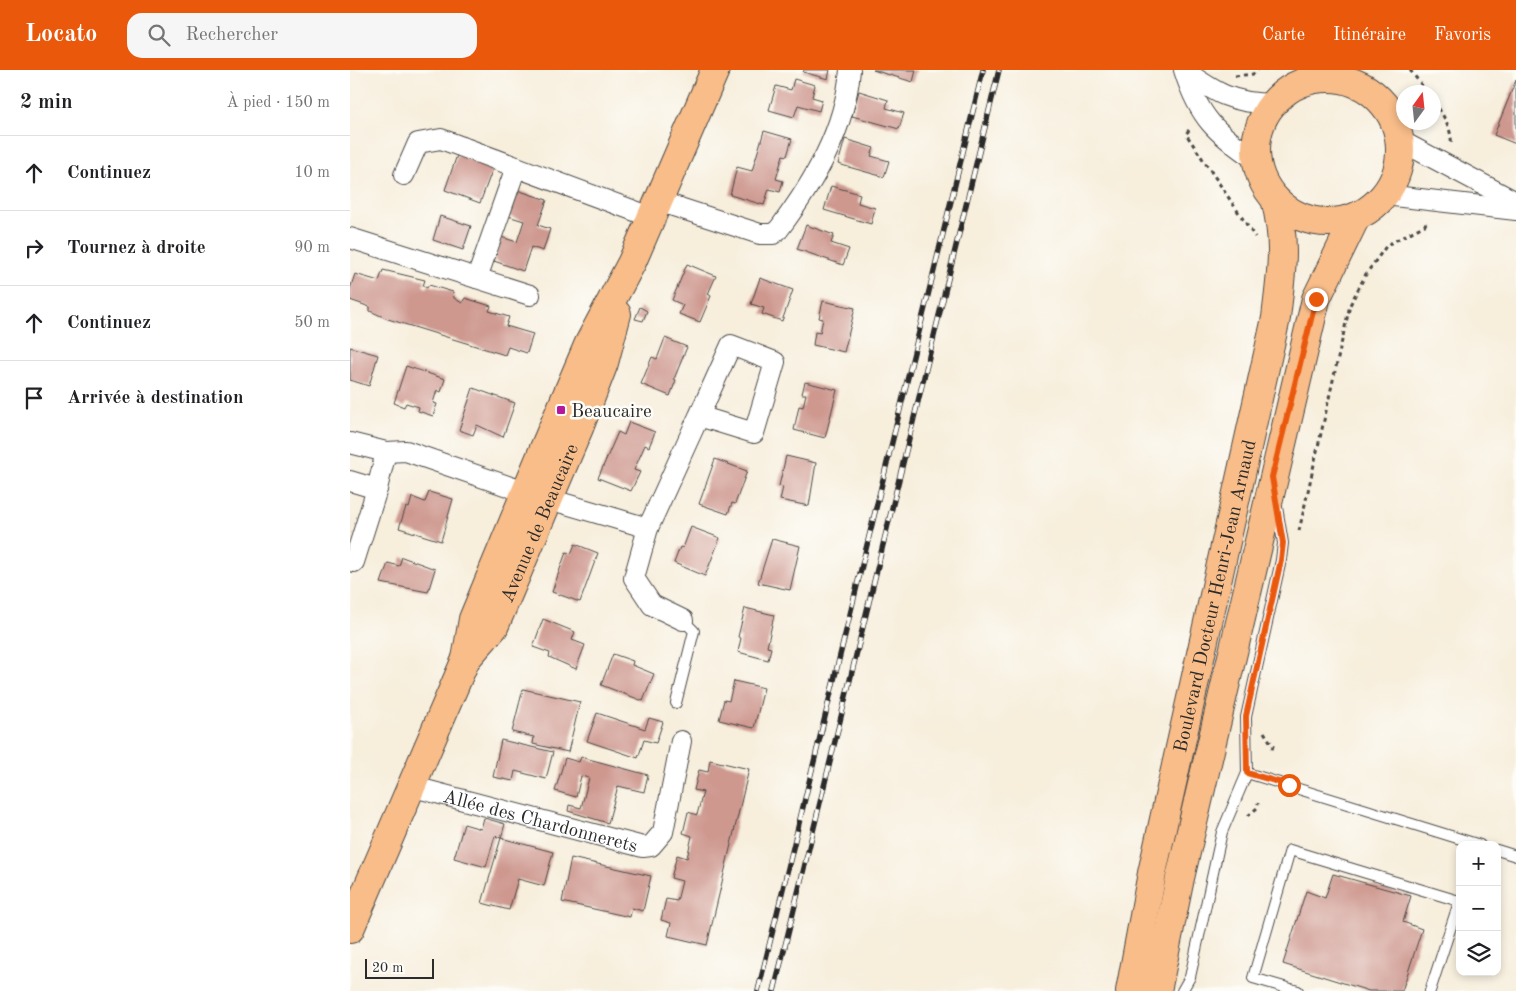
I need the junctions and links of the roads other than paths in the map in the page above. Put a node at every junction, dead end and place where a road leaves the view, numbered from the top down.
1 (715, 70) edge
2 (850, 70) edge
3 (1184, 70) edge
4 (1315, 74) edge
5 (1372, 81) edge
6 (1272, 104) junction
7 (1401, 141) junction
8 (1256, 160) junction
9 (516, 167) junction
10 (404, 175) dead end
11 (1385, 195) junction
12 (1276, 200) junction
13 (1516, 202) edge
14 (655, 209) junction
15 (1516, 210) edge
16 (1356, 217) junction
17 (350, 238) edge
18 (477, 278) junction
19 (530, 295) dead end
20 (699, 416) junction
21 (350, 443) edge
22 (386, 452) junction
23 (1272, 477) junction
24 (350, 481) edge
25 (377, 490) junction
26 (537, 496) junction
27 (648, 528) junction
28 (354, 562) dead end
29 (683, 620) joint
30 (676, 703) dead end
31 (681, 741) dead end
32 (1247, 773) junction
33 (410, 786) junction
34 (1468, 841) edge
35 (1501, 851) edge
36 (1516, 856) edge
37 (1456, 899) edge
38 (1456, 912) edge
39 (350, 930) edge
40 (1130, 991) edge
41 (1158, 991) edge
42 (1182, 991) edge
43 (1298, 991) edge
44 (1430, 991) edge

1 - 14 main road, Avenue de Beaucaire
2 - 14 street
3 - 6 street
3 - 8 street
4 - 5 main road
4 - 6 main road
5 - 7 main road
6 - 8 main road
7 - 11 main road
7 - 13 street
8 - 12 main road
9 - 10 street
9 - 14 street
9 - 18 street
11 - 15 street
11 - 16 main road
12 - 16 main road
12 - 40 main road, Boulevard Docteur Henri-Jean Arnaud
14 - 26 main road, Avenue de Beaucaire
16 - 23 main road, Boulevard Docteur Henri-Jean Arnaud
17 - 18 street
18 - 19 street
20 - 20 street
20 - 27 street
21 - 22 street
22 - 25 street
22 - 26 street
23 - 32 lane
23 - 41 main road, Boulevard Docteur Henri-Jean Arnaud
24 - 25 street
25 - 28 street
26 - 27 street
26 - 33 main road, Avenue de Beaucaire
27 - 29 street
29 - 30 lane
31 - 33 street, Allée des Chardonnerets
32 - 34 lane
32 - 42 lane
33 - 39 main road, Avenue de Beaucaire
35 - 36 lane
37 - 43 lane
38 - 44 lane

